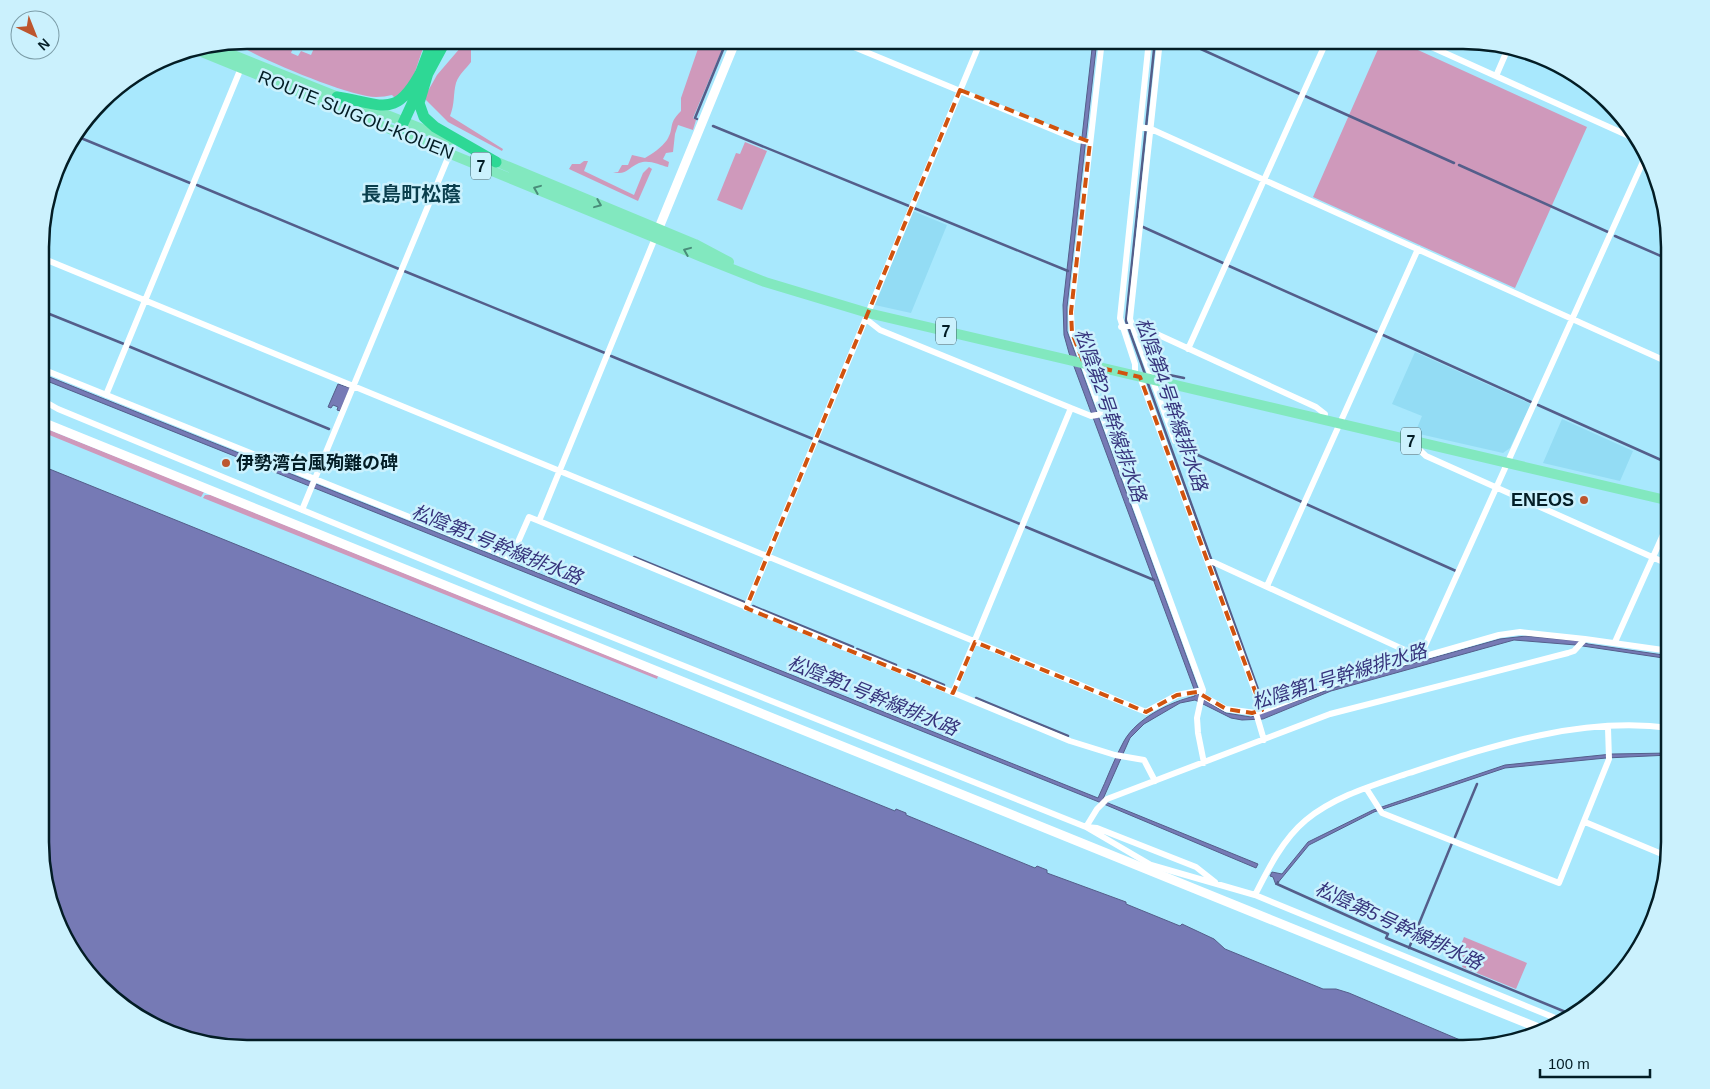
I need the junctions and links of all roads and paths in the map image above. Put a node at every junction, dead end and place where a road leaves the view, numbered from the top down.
1 (431, 49) edge
2 (440, 49) edge
3 (732, 49) edge
4 (859, 49) edge
5 (977, 49) edge
6 (1101, 49) edge
7 (1149, 49) edge
8 (1158, 49) edge
9 (1323, 49) edge
10 (1436, 49) edge
11 (221, 50) edge
12 (206, 54) edge
13 (1506, 54) edge
14 (241, 68) junction
15 (425, 72) junction
16 (1496, 76) junction
17 (960, 90) junction
18 (337, 97) junction
19 (404, 121) junction
20 (1145, 128) junction
21 (400, 132) junction
22 (1626, 135) edge
23 (1086, 141) junction
24 (450, 153) junction
25 (496, 162) junction
26 (1643, 163) edge
27 (1264, 179) junction
28 (657, 234) junction
29 (1418, 249) junction
30 (49, 261) edge
31 (145, 300) junction
32 (867, 316) junction
33 (1572, 319) junction
34 (1132, 324) junction
35 (1122, 327) junction
36 (1188, 349) junction
37 (1661, 359) edge
38 (1078, 363) junction
39 (49, 372) edge
40 (1139, 377) junction
41 (1153, 380) junction
42 (354, 386) junction
43 (106, 395) junction
44 (49, 404) edge
45 (1071, 408) junction
46 (1101, 414) junction
47 (1324, 420) junction
48 (1340, 423) junction
49 (49, 425) edge
50 (1175, 441) dead end
51 (1410, 441) junction
52 (1508, 463) junction
53 (560, 470) junction
54 (316, 480) junction
55 (1496, 488) junction
56 (1661, 499) edge
57 (302, 510) junction
58 (539, 522) junction
59 (1661, 538) edge
60 (768, 556) junction
61 (1652, 558) junction
62 (1210, 562) junction
63 (1661, 562) edge
64 (1267, 586) junction
65 (746, 608) junction
66 (1585, 640) junction
67 (975, 642) junction
68 (1614, 642) junction
69 (1661, 650) edge
70 (1420, 657) junction
71 (953, 693) junction
72 (1201, 695) junction
73 (1258, 715) junction
74 (1661, 727) edge
75 (1608, 728) junction
76 (1264, 740) junction
77 (1204, 763) junction
78 (1155, 782) junction
79 (1366, 788) junction
80 (1584, 822) junction
81 (1086, 826) junction
82 (1661, 854) edge
83 (1151, 867) junction
84 (1215, 882) junction
85 (1255, 895) junction
86 (1555, 1018) edge
87 (1535, 1027) edge

1 - 15 highway
2 - 15 highway
3 - 28 street
4 - 17 street
5 - 17 street
6 - 23 street
7 - 20 street
8 - 20 street
9 - 27 street
10 - 16 street
11 - 18 main road, ROUTE SUIGOU-KOUEN / 7
12 - 14 main road, ROUTE SUIGOU-KOUEN / 7
13 - 16 street
14 - 21 main road, ROUTE SUIGOU-KOUEN / 7
14 - 31 street
15 - 18 highway
15 - 19 highway
15 - 25 highway
16 - 22 street
17 - 23 street
17 - 32 street
18 - 19 main road, ROUTE SUIGOU-KOUEN / 7
19 - 21 highway
19 - 25 main road, ROUTE SUIGOU-KOUEN / 7
20 - 27 street
20 - 34 street
20 - 35 street
21 - 24 main road, ROUTE SUIGOU-KOUEN / 7
23 - 38 street
28 -> 24 main road, ROUTE SUIGOU-KOUEN / 7
24 - 42 street
25 -> 28 main road, ROUTE SUIGOU-KOUEN / 7
26 - 33 street
27 - 29 street
27 - 36 street
28 - 32 main road, ROUTE SUIGOU-KOUEN / 7
28 - 53 street
29 - 33 street
29 - 48 street
30 - 31 street
31 - 42 street
31 - 43 street
32 - 38 main road, ROUTE SUIGOU-KOUEN / 7
32 - 45 street
32 - 60 street
33 - 37 street
33 - 52 street
34 - 35 street
34 - 36 street
34 - 41 street
35 - 40 street
36 - 47 street
38 - 40 main road, ROUTE SUIGOU-KOUEN / 7
38 - 46 street
39 - 43 street
40 - 41 main road, ROUTE SUIGOU-KOUEN / 7
40 - 62 street
41 - 47 main road, ROUTE SUIGOU-KOUEN / 7
41 - 50 street
42 - 53 street
42 - 54 street
43 - 54 street
44 - 57 street
45 - 46 street
45 - 67 street
46 - 72 street
47 - 48 main road, ROUTE SUIGOU-KOUEN / 7
48 - 51 main road, ROUTE SUIGOU-KOUEN / 7
48 - 64 street
49 - 83 street
51 - 52 main road, ROUTE SUIGOU-KOUEN / 7
51 - 55 street
52 - 55 street
52 - 56 main road, ROUTE SUIGOU-KOUEN / 7
53 - 58 street
53 - 60 street
54 - 57 street
54 - 58 street
55 - 61 street
55 - 70 street
57 - 81 street
58 - 65 street
59 - 61 street
60 - 65 street
60 - 67 street
61 - 63 street
61 - 68 street
62 - 64 street
62 - 73 street
64 - 70 street
65 - 71 street
66 - 68 street
66 - 70 street
66 - 76 street
67 - 71 street
67 - 72 street
68 - 69 street
70 - 73 street
71 - 78 street
72 - 73 street
72 - 77 street
73 - 76 street
74 - 75 street
75 - 79 street
75 - 80 street
76 - 77 street
77 - 78 street
78 - 81 street
79 - 80 street
79 - 85 street
80 - 82 street
81 - 83 street
81 - 84 street
83 - 84 street
83 - 87 street
84 - 85 street
85 - 86 street

